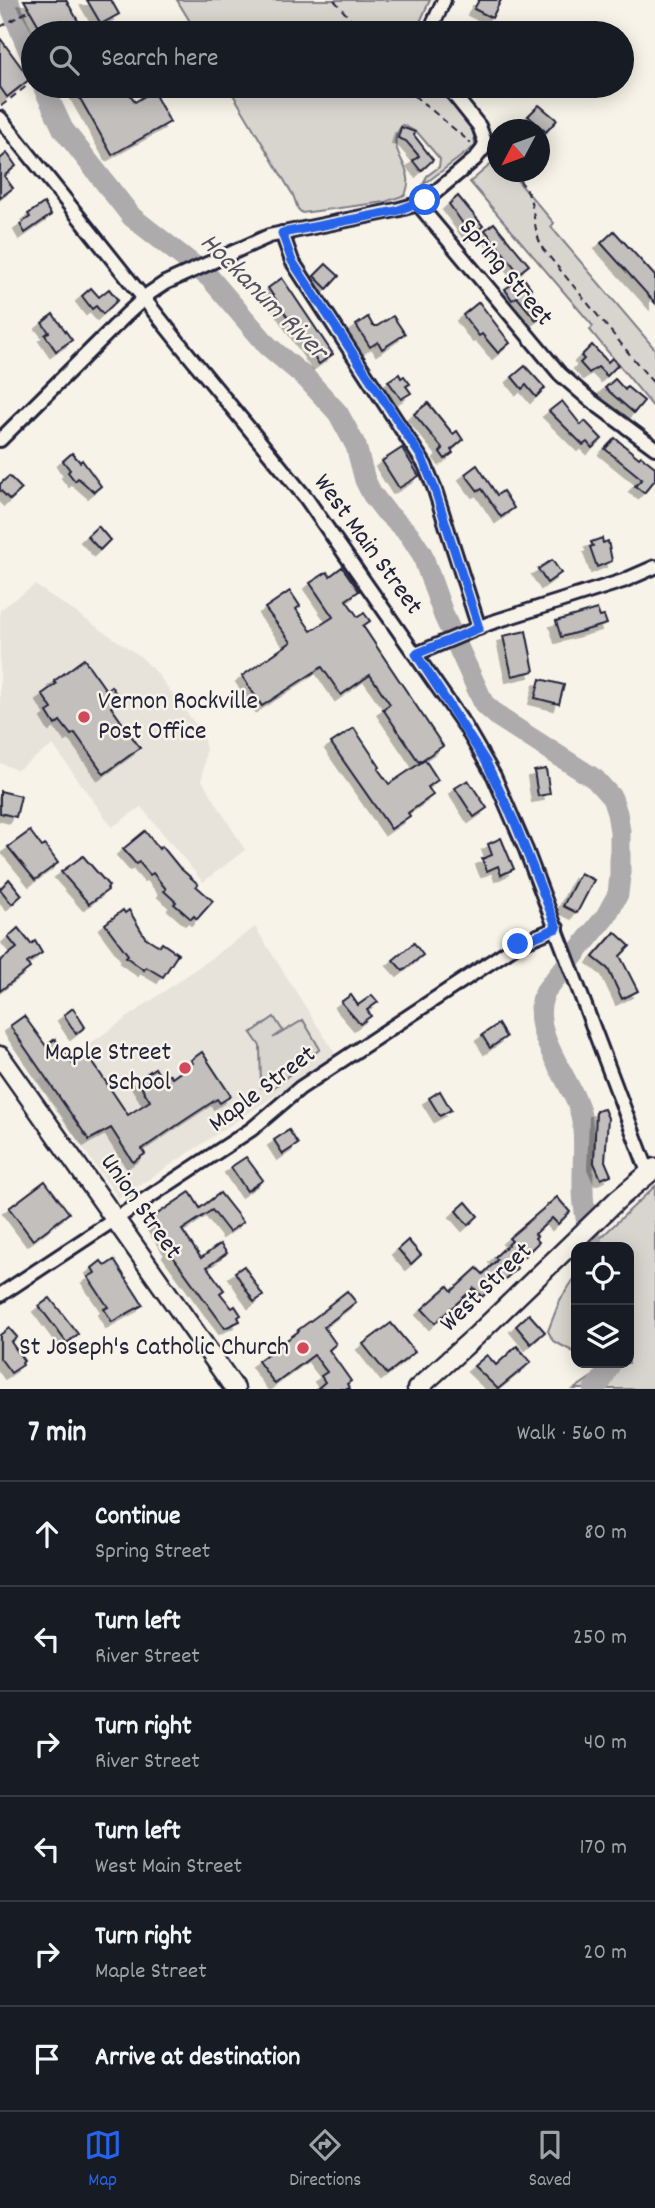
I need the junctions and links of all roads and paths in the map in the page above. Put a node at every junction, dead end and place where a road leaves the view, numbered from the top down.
1 (334, 0) edge
2 (444, 0) edge
3 (30, 10) dead end
4 (352, 21) edge
5 (434, 21) edge
6 (0, 27) edge
7 (21, 91) edge
8 (417, 98) edge
9 (457, 98) edge
10 (0, 107) edge
11 (0, 118) edge
12 (474, 145) dead end
13 (518, 182) edge
14 (418, 204) junction
15 (282, 233) junction
16 (144, 298) junction
17 (655, 386) edge
18 (0, 440) edge
19 (655, 448) edge
20 (655, 567) edge
21 (473, 630) junction
22 (416, 654) junction
23 (557, 928) junction
24 (0, 1056) edge
25 (652, 1170) edge
26 (116, 1219) junction
27 (0, 1295) edge
28 (235, 1389) edge
29 (417, 1389) edge

1 - 4 path
2 - 5 street
3 - 6 path
7 - 10 path
8 - 12 path
9 - 14 street
11 - 16 street, West Main Street
13 - 17 path
14 - 15 street
14 - 19 street, Spring Street
15 - 16 street
15 - 21 street
16 - 18 street
16 - 22 street, West Main Street
20 - 21 street
21 - 22 street
22 - 23 street, West Main Street
23 - 25 street, West Main Street
23 - 26 street, Maple Street
24 - 26 main road, Union Street
25 - 29 main road, West Street
26 - 27 street, Maple Street
26 - 28 main road, Union Street

